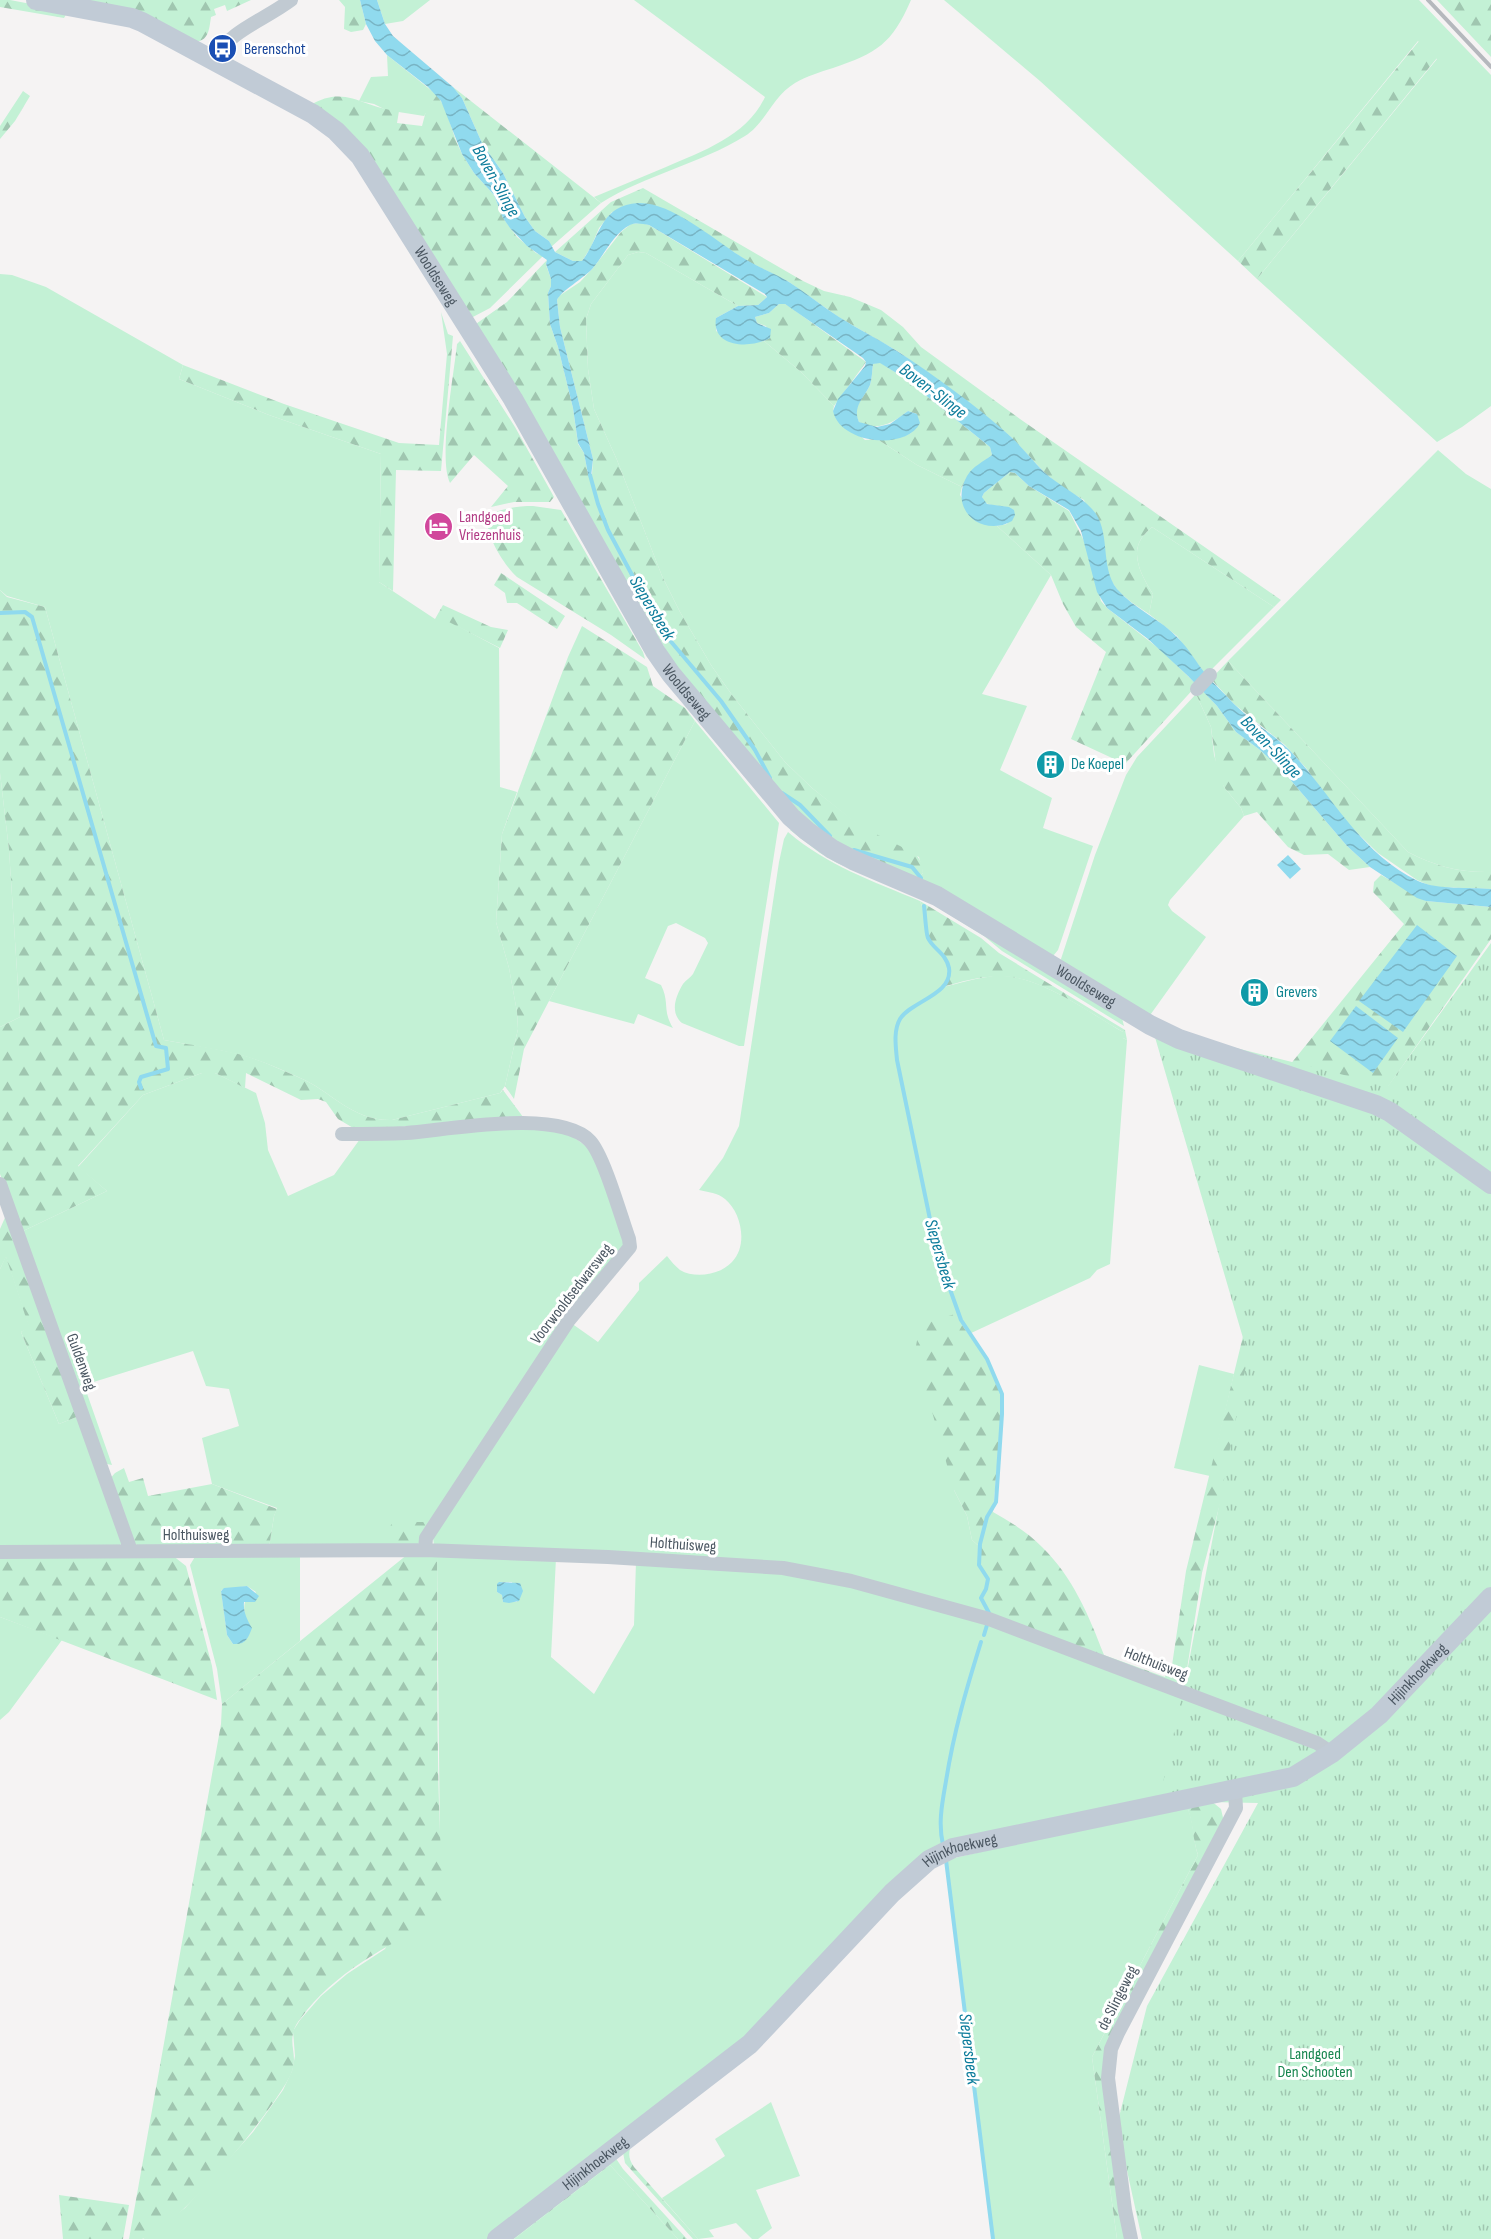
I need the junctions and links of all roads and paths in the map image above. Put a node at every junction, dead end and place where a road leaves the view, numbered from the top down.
1 (36, 0) edge
2 (291, 0) edge
3 (214, 59) junction
4 (1210, 675) dead end
5 (1197, 689) dead end
6 (342, 1134) dead end
7 (0, 1184) edge
8 (1491, 1184) edge
9 (425, 1550) junction
10 (131, 1551) junction
11 (0, 1552) edge
12 (1491, 1596) edge
13 (1332, 1753) junction
14 (1235, 1791) junction
15 (496, 2239) edge
16 (1131, 2239) edge

1 - 3 main road, Wooldseweg
2 - 3 street
3 - 8 main road, Wooldseweg
4 - 5 street
6 - 9 street, Voorwooldsedwarsweg
7 - 10 street, Guldenweg
9 - 10 street, Holthuisweg
9 - 13 street, Holthuisweg
10 - 11 street, Holthuisweg
12 - 13 main road, Hijinkhoekweg
13 - 14 main road, Hijinkhoekweg
14 - 15 main road, Hijinkhoekweg
14 - 16 street, de Slingeweg

